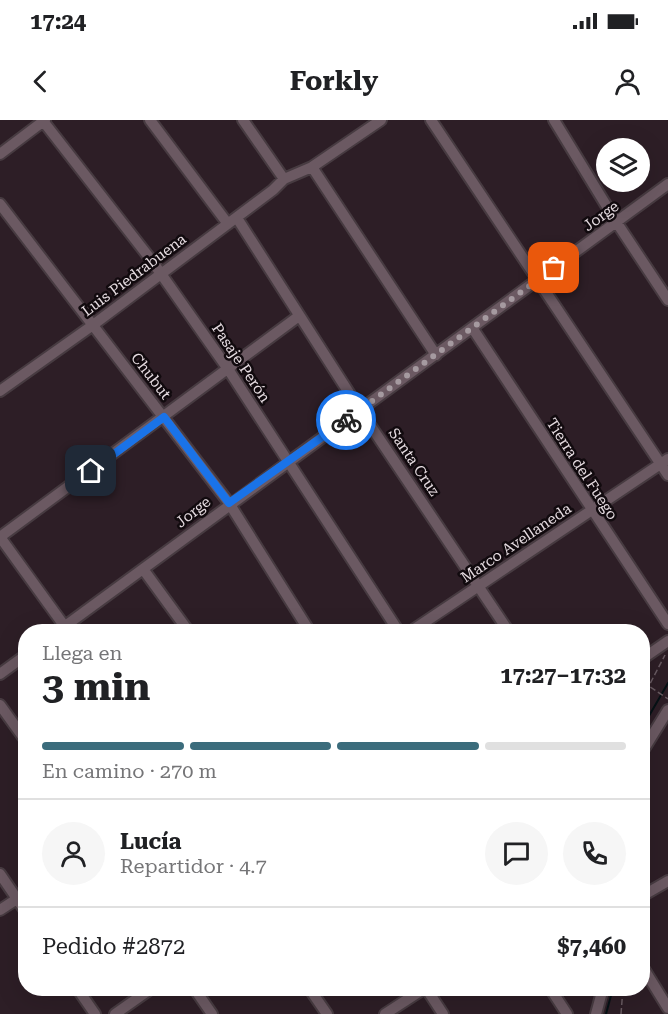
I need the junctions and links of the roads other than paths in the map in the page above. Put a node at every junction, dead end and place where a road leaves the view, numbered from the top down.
1 (24, 120) edge
2 (150, 120) edge
3 (243, 120) edge
4 (381, 120) edge
5 (431, 120) edge
6 (554, 120) edge
7 (44, 121) edge
8 (31, 130) junction
9 (0, 154) edge
10 (312, 167) junction
11 (284, 179) junction
12 (668, 184) edge
13 (0, 204) edge
14 (232, 221) junction
15 (617, 223) junction
16 (161, 273) junction
17 (538, 279) junction
18 (668, 300) edge
19 (299, 316) junction
20 (93, 325) junction
21 (473, 329) junction
22 (436, 355) junction
23 (228, 369) junction
24 (0, 391) edge
25 (360, 410) junction
26 (164, 417) junction
27 (288, 461) junction
28 (664, 461) edge
29 (668, 475) edge
30 (229, 503) junction
31 (591, 511) junction
32 (0, 537) edge
33 (143, 569) junction
34 (479, 586) junction
35 (59, 624) edge
36 (71, 624) edge
37 (183, 624) edge
38 (305, 624) edge
39 (394, 624) edge
40 (422, 624) edge
41 (504, 624) edge
42 (668, 624) edge
43 (668, 641) edge
44 (650, 653) edge
45 (18, 661) edge
46 (0, 674) edge
47 (0, 705) edge
48 (668, 710) edge
49 (18, 730) edge
50 (663, 730) edge
51 (650, 744) edge
52 (0, 874) edge
53 (668, 881) edge
54 (650, 891) edge
55 (18, 893) edge
56 (18, 898) edge
57 (0, 910) edge
58 (650, 979) edge
59 (82, 996) edge
60 (141, 996) edge
61 (200, 996) edge
62 (315, 996) edge
63 (418, 996) edge
64 (432, 996) edge
65 (555, 996) edge
66 (601, 996) edge
67 (668, 1008) edge
68 (94, 1014) edge
69 (115, 1014) edge
70 (212, 1014) edge
71 (327, 1014) edge
72 (385, 1014) edge
73 (443, 1014) edge
74 (567, 1014) edge
75 (596, 1014) edge

1 - 8 street
2 - 14 street, Santa Cruz
3 - 11 street
4 - 10 street, Luis Piedrabuena
5 - 17 street
6 - 15 street
7 - 8 street
7 - 16 street, Pasaje Perón
8 - 9 street
10 - 11 street, Luis Piedrabuena
10 - 22 street
11 - 14 street, Luis Piedrabuena
12 - 15 street, Jorge
13 - 20 street, Chubut
14 - 16 street, Luis Piedrabuena
14 - 19 street, Santa Cruz
15 - 17 street, Jorge
15 - 18 street
16 - 20 street, Luis Piedrabuena
16 - 23 street, Pasaje Perón
17 - 21 street, Jorge
17 - 28 street
19 - 23 street
19 - 25 street, Santa Cruz
20 - 24 street, Luis Piedrabuena
20 - 26 street, Chubut
21 - 22 street, Jorge
21 - 31 street, Tierra del Fuego
22 - 25 street, Jorge
23 - 26 street
23 - 27 street, Pasaje Perón
25 - 27 street, Jorge
25 - 34 street, Santa Cruz
26 - 30 street, Chubut
26 - 32 street
27 - 30 street, Jorge
27 - 39 street, Pasaje Perón
28 - 29 street
28 - 31 street, Marco Avellaneda
30 - 33 street, Jorge
30 - 38 street, Chubut
31 - 34 street, Marco Avellaneda
31 - 42 street, Tierra del Fuego
32 - 35 street
33 - 36 street, Jorge
33 - 37 street
34 - 40 street, Marco Avellaneda
34 - 41 street, Santa Cruz
43 - 44 street
45 - 46 street
47 - 49 street
48 - 50 street
50 - 51 street
52 - 55 street
53 - 54 street
56 - 57 street
58 - 67 street
59 - 68 street
60 - 69 street
61 - 70 street
62 - 71 street
63 - 72 street
64 - 73 street
65 - 74 street
66 - 75 street

